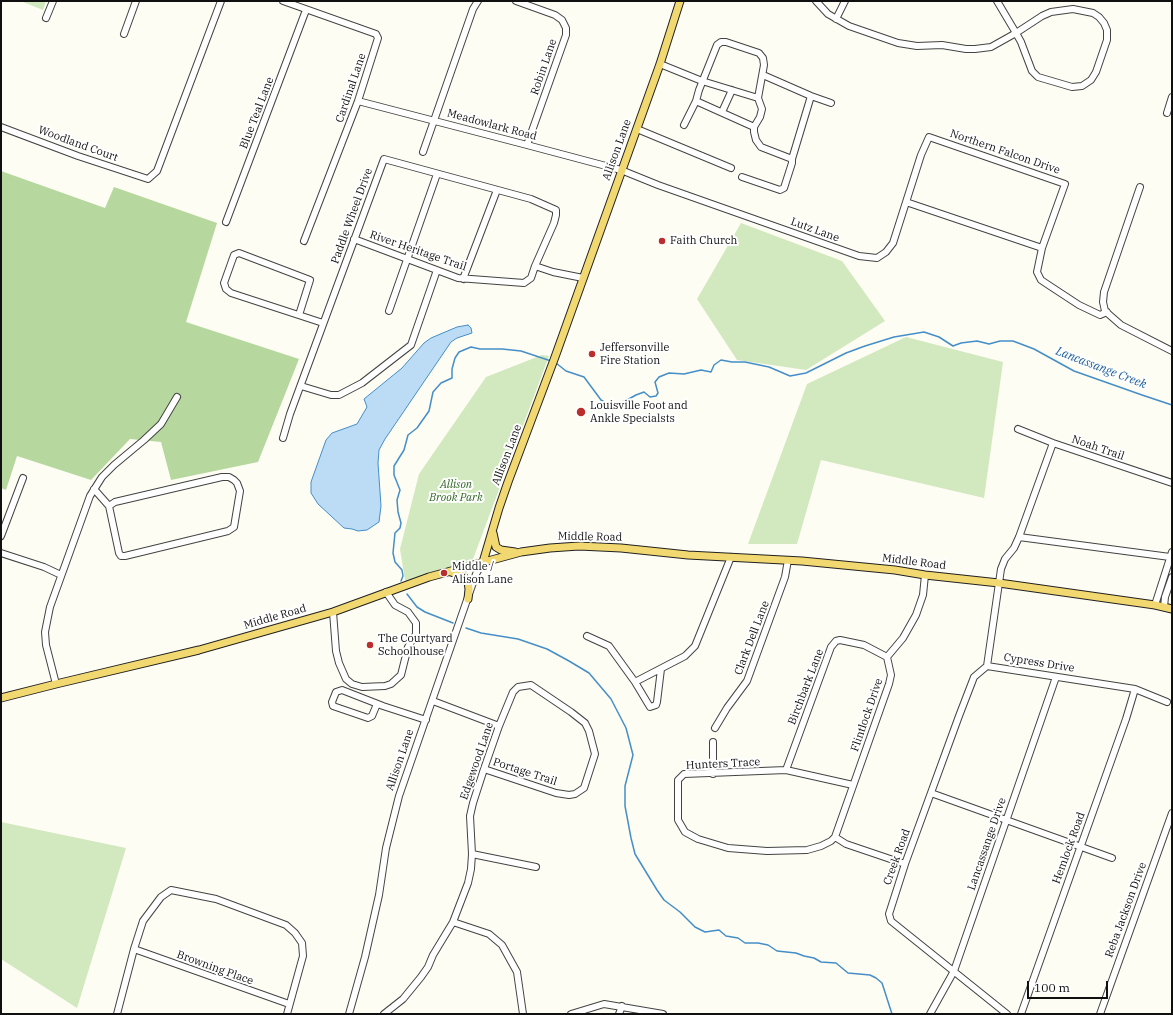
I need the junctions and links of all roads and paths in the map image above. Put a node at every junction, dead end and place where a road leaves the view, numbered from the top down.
1 (53, 1) edge
2 (136, 1) edge
3 (221, 1) edge
4 (283, 1) edge
5 (478, 1) edge
6 (516, 1) edge
7 (680, 1) edge
8 (816, 1) edge
9 (845, 1) edge
10 (997, 1) edge
11 (306, 10) junction
12 (46, 18) dead end
13 (836, 19) junction
14 (1016, 33) junction
15 (124, 34) dead end
16 (660, 64) junction
17 (762, 75) junction
18 (702, 81) junction
19 (732, 90) junction
20 (811, 96) junction
21 (1172, 97) edge
22 (758, 98) junction
23 (358, 101) junction
24 (696, 101) junction
25 (831, 103) dead end
26 (722, 112) junction
27 (1167, 113) dead end
28 (434, 120) junction
29 (684, 125) dead end
30 (1, 127) edge
31 (754, 127) junction
32 (637, 129) junction
33 (929, 137) joint
34 (527, 145) junction
35 (423, 152) dead end
36 (792, 159) junction
37 (730, 168) dead end
38 (621, 170) junction
39 (437, 174) junction
40 (742, 177) dead end
41 (1140, 188) dead end
42 (497, 190) junction
43 (906, 202) junction
44 (226, 222) dead end
45 (354, 239) junction
46 (304, 241) dead end
47 (1042, 248) junction
48 (408, 259) junction
49 (535, 266) junction
50 (437, 270) junction
51 (463, 278) junction
52 (583, 278) junction
53 (389, 311) dead end
54 (1106, 312) junction
55 (299, 315) junction
56 (323, 323) junction
57 (1171, 348) edge
58 (301, 386) junction
59 (177, 397) dead end
60 (1018, 429) dead end
61 (283, 438) dead end
62 (1053, 443) junction
63 (23, 478) dead end
64 (1172, 483) edge
65 (94, 489) junction
66 (109, 506) junction
67 (493, 531) junction
68 (1, 536) edge
69 (1019, 537) junction
70 (1, 552) edge
71 (521, 552) junction
72 (1171, 554) edge
73 (731, 557) junction
74 (788, 560) junction
75 (483, 562) junction
76 (446, 572) junction
77 (62, 575) junction
78 (925, 575) junction
79 (1172, 577) edge
80 (999, 583) junction
81 (386, 592) junction
82 (468, 599) junction
83 (1155, 605) junction
84 (1164, 607) junction
85 (1172, 609) edge
86 (333, 612) junction
87 (587, 636) dead end
88 (887, 657) junction
89 (987, 666) junction
90 (661, 669) junction
91 (1056, 677) junction
92 (635, 682) junction
93 (56, 684) junction
94 (525, 685) joint
95 (1135, 689) junction
96 (1, 698) edge
97 (432, 701) junction
98 (1167, 702) dead end
99 (377, 704) junction
100 (426, 720) junction
101 (499, 726) junction
102 (715, 728) dead end
103 (713, 742) dead end
104 (484, 770) junction
105 (786, 770) junction
106 (713, 774) junction
107 (853, 785) junction
108 (931, 793) junction
109 (1172, 813) edge
110 (1006, 820) junction
111 (836, 837) junction
112 (1080, 847) junction
113 (472, 854) junction
114 (1112, 858) dead end
115 (905, 864) junction
116 (536, 867) dead end
117 (453, 922) junction
118 (134, 950) junction
119 (954, 972) junction
120 (289, 1004) junction
121 (622, 1006) junction
122 (117, 1014) edge
123 (287, 1014) edge
124 (349, 1014) edge
125 (384, 1014) edge
126 (523, 1014) edge
127 (571, 1014) edge
128 (619, 1014) edge
129 (664, 1014) edge
130 (930, 1014) edge
131 (1007, 1014) edge
132 (1021, 1014) edge
133 (1100, 1014) edge

1 - 12 street
2 - 15 street
3 - 30 street, Woodland Court
4 - 11 street, Cardinal Lane
5 - 28 street
6 - 34 street, Robin Lane
7 - 16 main road, Allison Lane
8 - 13 street
9 - 13 street
10 - 14 street
11 - 23 street, Cardinal Lane
11 - 44 street, Blue Teal Lane
13 - 14 street
14 - 14 street
16 - 18 street
16 - 32 main road, Allison Lane
17 - 18 street
17 - 20 street
17 - 22 street
18 - 19 street
18 - 24 street
19 - 22 street
19 - 26 street
20 - 25 street
20 - 36 street
21 - 27 street
22 - 31 street
23 - 28 street, Meadowlark Road
23 - 46 street, Cardinal Lane
24 - 26 street
24 - 29 street
26 - 31 street
28 - 34 street, Meadowlark Road
28 - 35 street
31 - 36 street
32 - 37 street
32 - 38 main road, Allison Lane
33 - 43 street, Lutz Lane
33 - 47 street, Northern Falcon Drive
34 - 38 street, Meadowlark Road
36 - 40 street
38 - 43 street, Lutz Lane
38 - 52 main road, Allison Lane
39 - 42 street, Paddle Wheel Drive
39 - 45 street, Paddle Wheel Drive
39 - 48 street
41 - 54 street
42 - 49 street, Paddle Wheel Drive
42 - 51 street
43 - 47 street
45 - 48 street, River Heritage Trail
45 - 56 street, Paddle Wheel Drive
47 - 54 street, Northern Falcon Drive
48 - 50 street, River Heritage Trail
48 - 53 street
49 - 51 street, River Heritage Trail
49 - 52 street
50 - 51 street, River Heritage Trail
50 - 58 street
52 - 67 main road, Allison Lane
54 - 57 street
55 - 55 street
55 - 56 street
56 - 58 street, Paddle Wheel Drive
58 - 61 street, Paddle Wheel Drive
59 - 65 street
60 - 62 street, Noah Trail
62 - 64 street, Noah Trail
62 - 69 street, Cypress Drive
63 - 68 street
65 - 66 street
65 - 77 street
66 - 66 street
67 - 71 main road
67 - 75 main road, Allison Lane
69 - 72 street
69 - 80 street, Cypress Drive
70 - 77 street
71 - 73 main road, Middle Road
71 - 75 main road, Middle Road
72 - 83 street
73 - 74 main road, Middle Road
73 - 90 street
74 - 78 main road, Middle Road
74 - 102 street, Clark Dell Lane
75 - 76 main road, Middle Road
75 - 82 street, Allison Lane
76 - 81 main road, Middle Road
76 - 82 main road
77 - 93 street
78 - 80 main road, Middle Road
78 - 88 street
79 - 84 street
80 - 83 main road, Middle Road
80 - 89 street, Cypress Drive
81 - 86 main road, Middle Road
81 - 86 street
82 - 97 street, Allison Lane
83 - 84 main road, Middle Road
84 - 85 main road, Middle Road
86 - 93 main road, Middle Road
87 - 92 street
88 - 105 street, Birchbark Lane
88 - 107 street, Flintlock Drive
89 - 91 street, Cypress Drive
89 - 108 street, Creek Road
90 - 92 street
90 - 92 street
91 - 95 street, Cypress Drive
91 - 110 street, Lancassange Drive
93 - 96 main road, Middle Road
94 - 101 street, Edgewood Lane
94 - 104 street, Portage Trail
95 - 98 street, Cypress Drive
95 - 112 street, Hemlock Road
97 - 100 street, Allison Lane
97 - 101 street
99 - 99 street
99 - 100 street
100 - 124 street, Allison Lane
101 - 104 street, Edgewood Lane
103 - 106 street
104 - 113 street, Edgewood Lane
105 - 106 street, Hunters Trace
105 - 107 street, Hunters Trace
106 - 111 street, Hunters Trace
107 - 111 street, Flintlock Drive
108 - 110 street
108 - 115 street, Creek Road
109 - 133 street, Reba Jackson Drive
110 - 112 street
110 - 119 street, Lancassange Drive
111 - 115 street
112 - 114 street
112 - 132 street, Hemlock Road
113 - 116 street
113 - 117 street, Edgewood Lane
115 - 119 street, Creek Road
117 - 125 street, Edgewood Lane
117 - 126 street
118 - 120 street, Browning Place
118 - 120 street
118 - 122 street
119 - 130 street, Lancassange Drive
119 - 131 street, Creek Road
120 - 123 street
121 - 127 street
121 - 128 street
121 - 129 street

